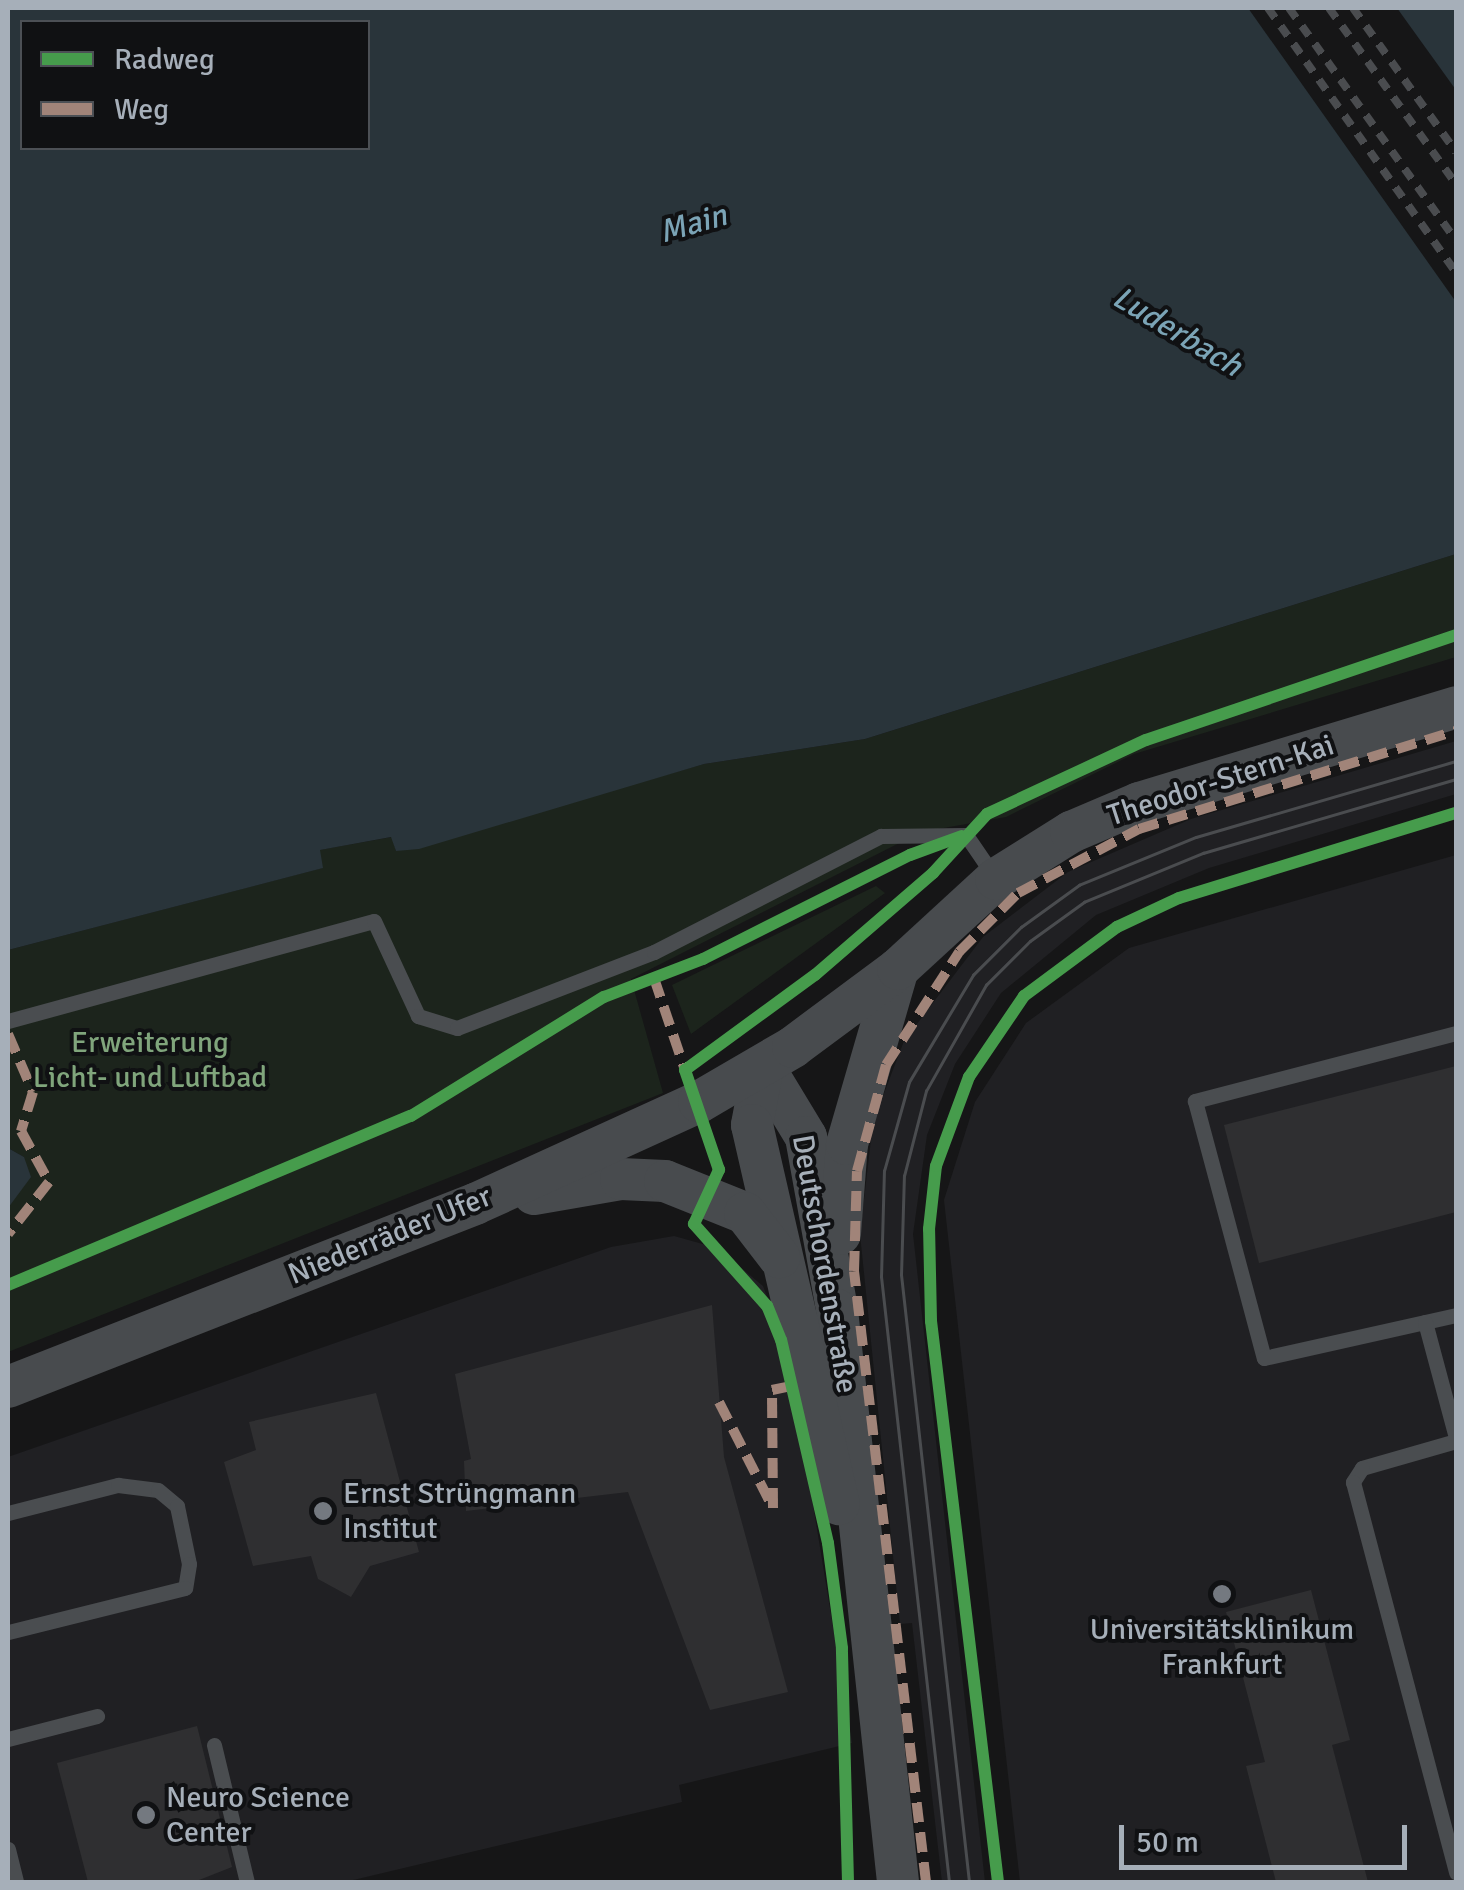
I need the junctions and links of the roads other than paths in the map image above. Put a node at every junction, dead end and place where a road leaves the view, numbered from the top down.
1 (1456, 707) edge
2 (996, 879) junction
3 (898, 970) junction
4 (8, 1021) edge
5 (1456, 1033) edge
6 (764, 1066) junction
7 (474, 1204) junction
8 (794, 1294) junction
9 (836, 1310) junction
10 (1456, 1314) edge
11 (1425, 1322) junction
12 (8, 1388) edge
13 (1456, 1439) edge
14 (8, 1513) edge
15 (866, 1604) junction
16 (8, 1632) edge
17 (97, 1716) dead end
18 (8, 1739) edge
19 (214, 1745) dead end
20 (8, 1849) edge
21 (1456, 1873) edge
22 (16, 1882) edge
23 (247, 1882) edge
24 (898, 1882) edge

1 - 2 main road, Theodor-Stern-Kai
2 - 3 main road, Theodor-Stern-Kai
2 - 4 lane
3 - 6 main road, Theodor-Stern-Kai
3 - 9 main road
5 - 11 lane
6 - 7 main road, Niederräder Ufer
6 - 8 main road, Deutschordenstraße
6 - 9 main road, Deutschordenstraße
7 - 8 main road
7 - 12 main road, Niederräder Ufer
8 - 15 main road, Deutschordenstraße
9 - 15 main road, Deutschordenstraße
10 - 11 lane
11 - 13 lane
13 - 21 lane
14 - 16 lane
15 - 24 main road, Deutschordenstraße
17 - 18 lane
19 - 23 lane
20 - 22 lane

